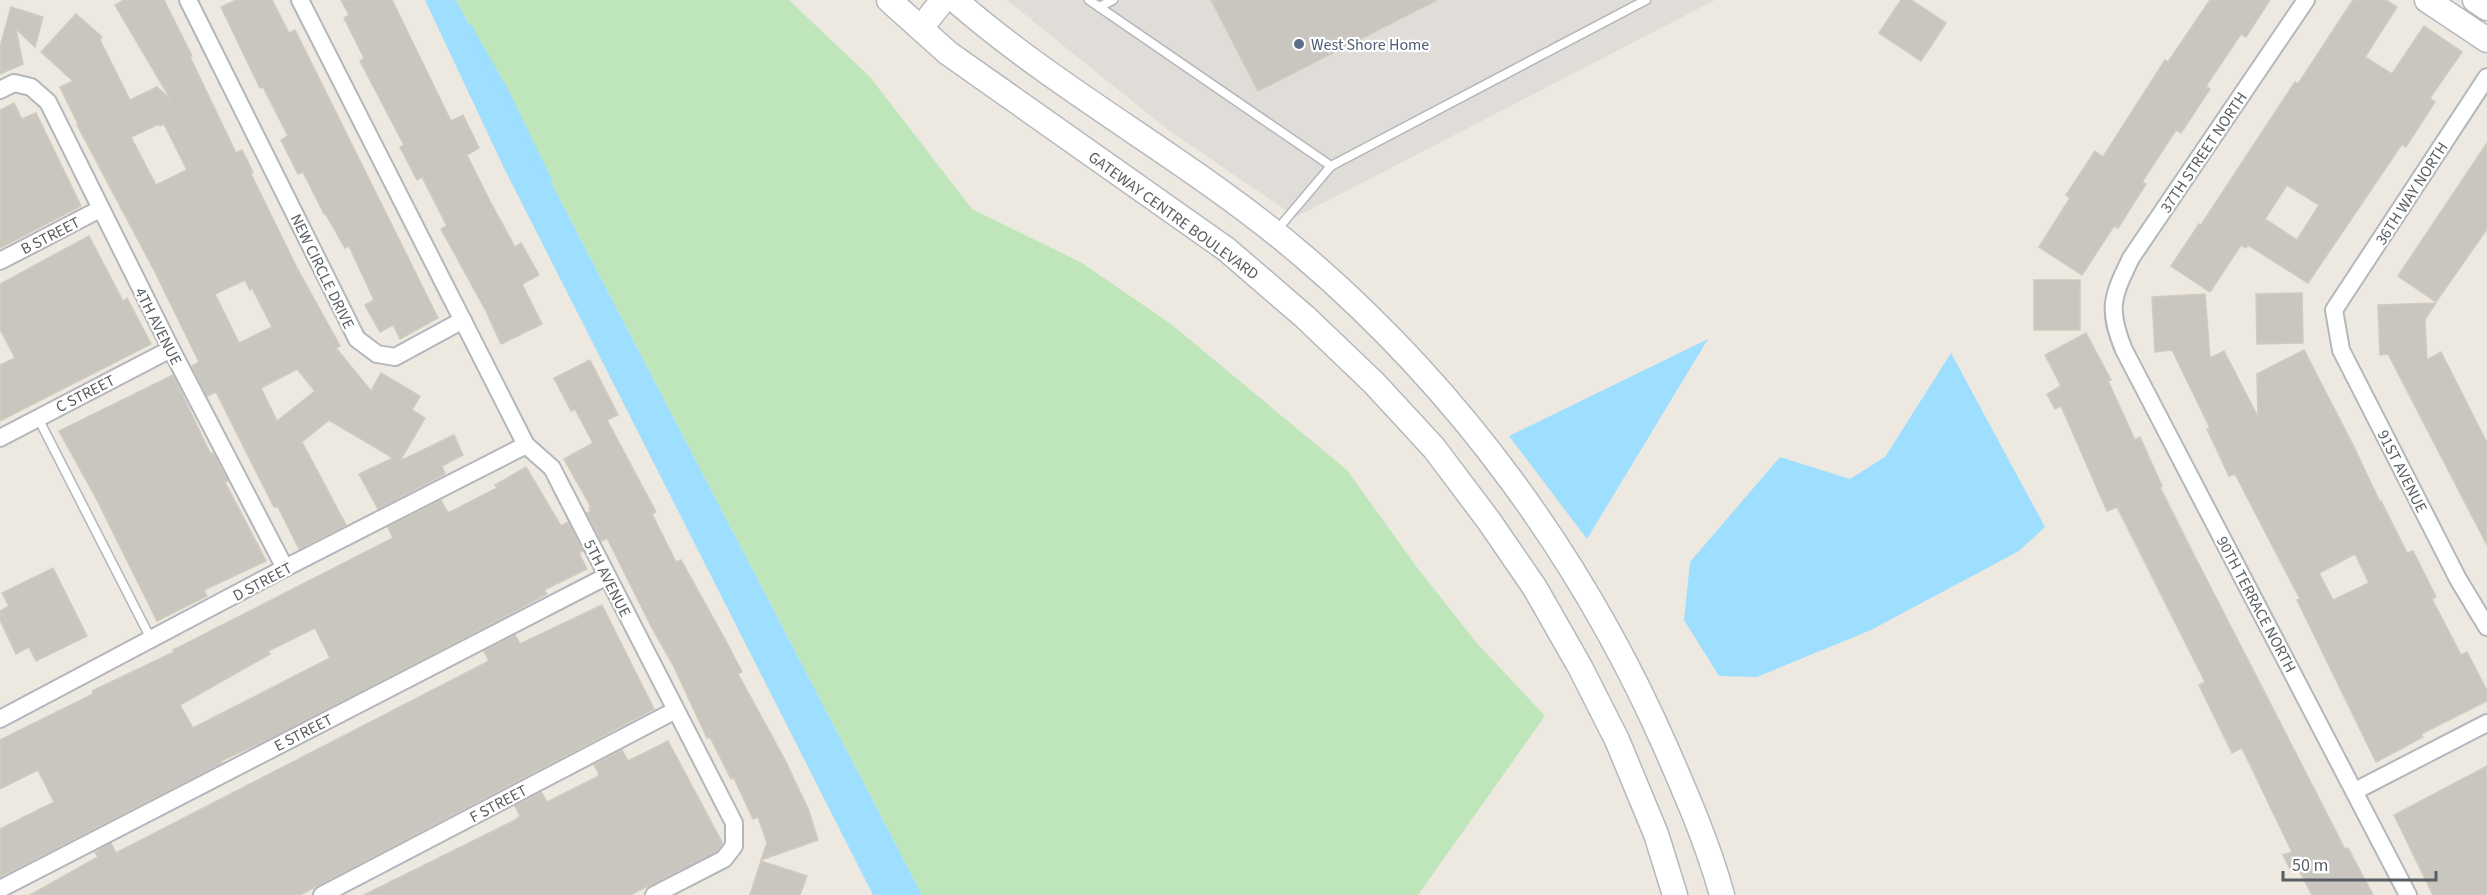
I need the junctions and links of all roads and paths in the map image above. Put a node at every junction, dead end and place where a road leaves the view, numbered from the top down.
1 (188, 0) edge
2 (300, 0) edge
3 (889, 0) edge
4 (943, 0) edge
5 (955, 0) edge
6 (1089, 0) edge
7 (1113, 0) edge
8 (1646, 0) edge
9 (2306, 0) edge
10 (2427, 0) edge
11 (2475, 0) edge
12 (1099, 8) junction
13 (2487, 8) edge
14 (921, 28) junction
15 (2487, 40) edge
16 (2487, 76) edge
17 (0, 90) edge
18 (1330, 166) junction
19 (100, 209) junction
20 (1274, 234) junction
21 (0, 261) edge
22 (2112, 310) joint
23 (2334, 310) joint
24 (463, 320) junction
25 (171, 349) junction
26 (38, 418) junction
27 (0, 438) edge
28 (526, 445) junction
29 (285, 568) junction
30 (607, 576) junction
31 (2487, 627) edge
32 (151, 639) junction
33 (674, 711) junction
34 (0, 719) edge
35 (2487, 723) edge
36 (2355, 791) junction
37 (0, 889) edge
38 (322, 895) edge
39 (654, 895) edge
40 (1675, 895) edge
41 (1722, 895) edge
42 (2408, 895) edge

1 - 24 street, NEW CIRCLE DRIVE
2 - 24 street
3 - 14 street, GATEWAY CENTRE BOULEVARD
4 - 14 street
5 - 20 street
6 - 12 lane
7 - 12 lane
8 - 18 lane
9 - 22 street, 37TH STREET NORTH
10 - 15 street
11 - 13 street
12 - 18 lane
14 - 40 street, GATEWAY CENTRE BOULEVARD
16 - 23 street, 36TH WAY NORTH
17 - 19 street, 4TH AVENUE
18 - 20 lane
19 - 21 street, B STREET
19 - 25 street, 4TH AVENUE
20 - 41 street
22 - 36 street, 90TH TERRACE NORTH
23 - 31 street, 91ST AVENUE
24 - 28 street, 5TH AVENUE
25 - 26 street, C STREET
25 - 29 street, 4TH AVENUE
26 - 27 street, C STREET
26 - 32 lane
28 - 29 street, D STREET
28 - 30 street, 5TH AVENUE
29 - 32 street, D STREET
30 - 33 street, 5TH AVENUE
30 - 37 street, E STREET
32 - 34 street, D STREET
33 - 38 street, F STREET
33 - 39 street, 5TH AVENUE
35 - 36 street
36 - 42 street, 90TH TERRACE NORTH

